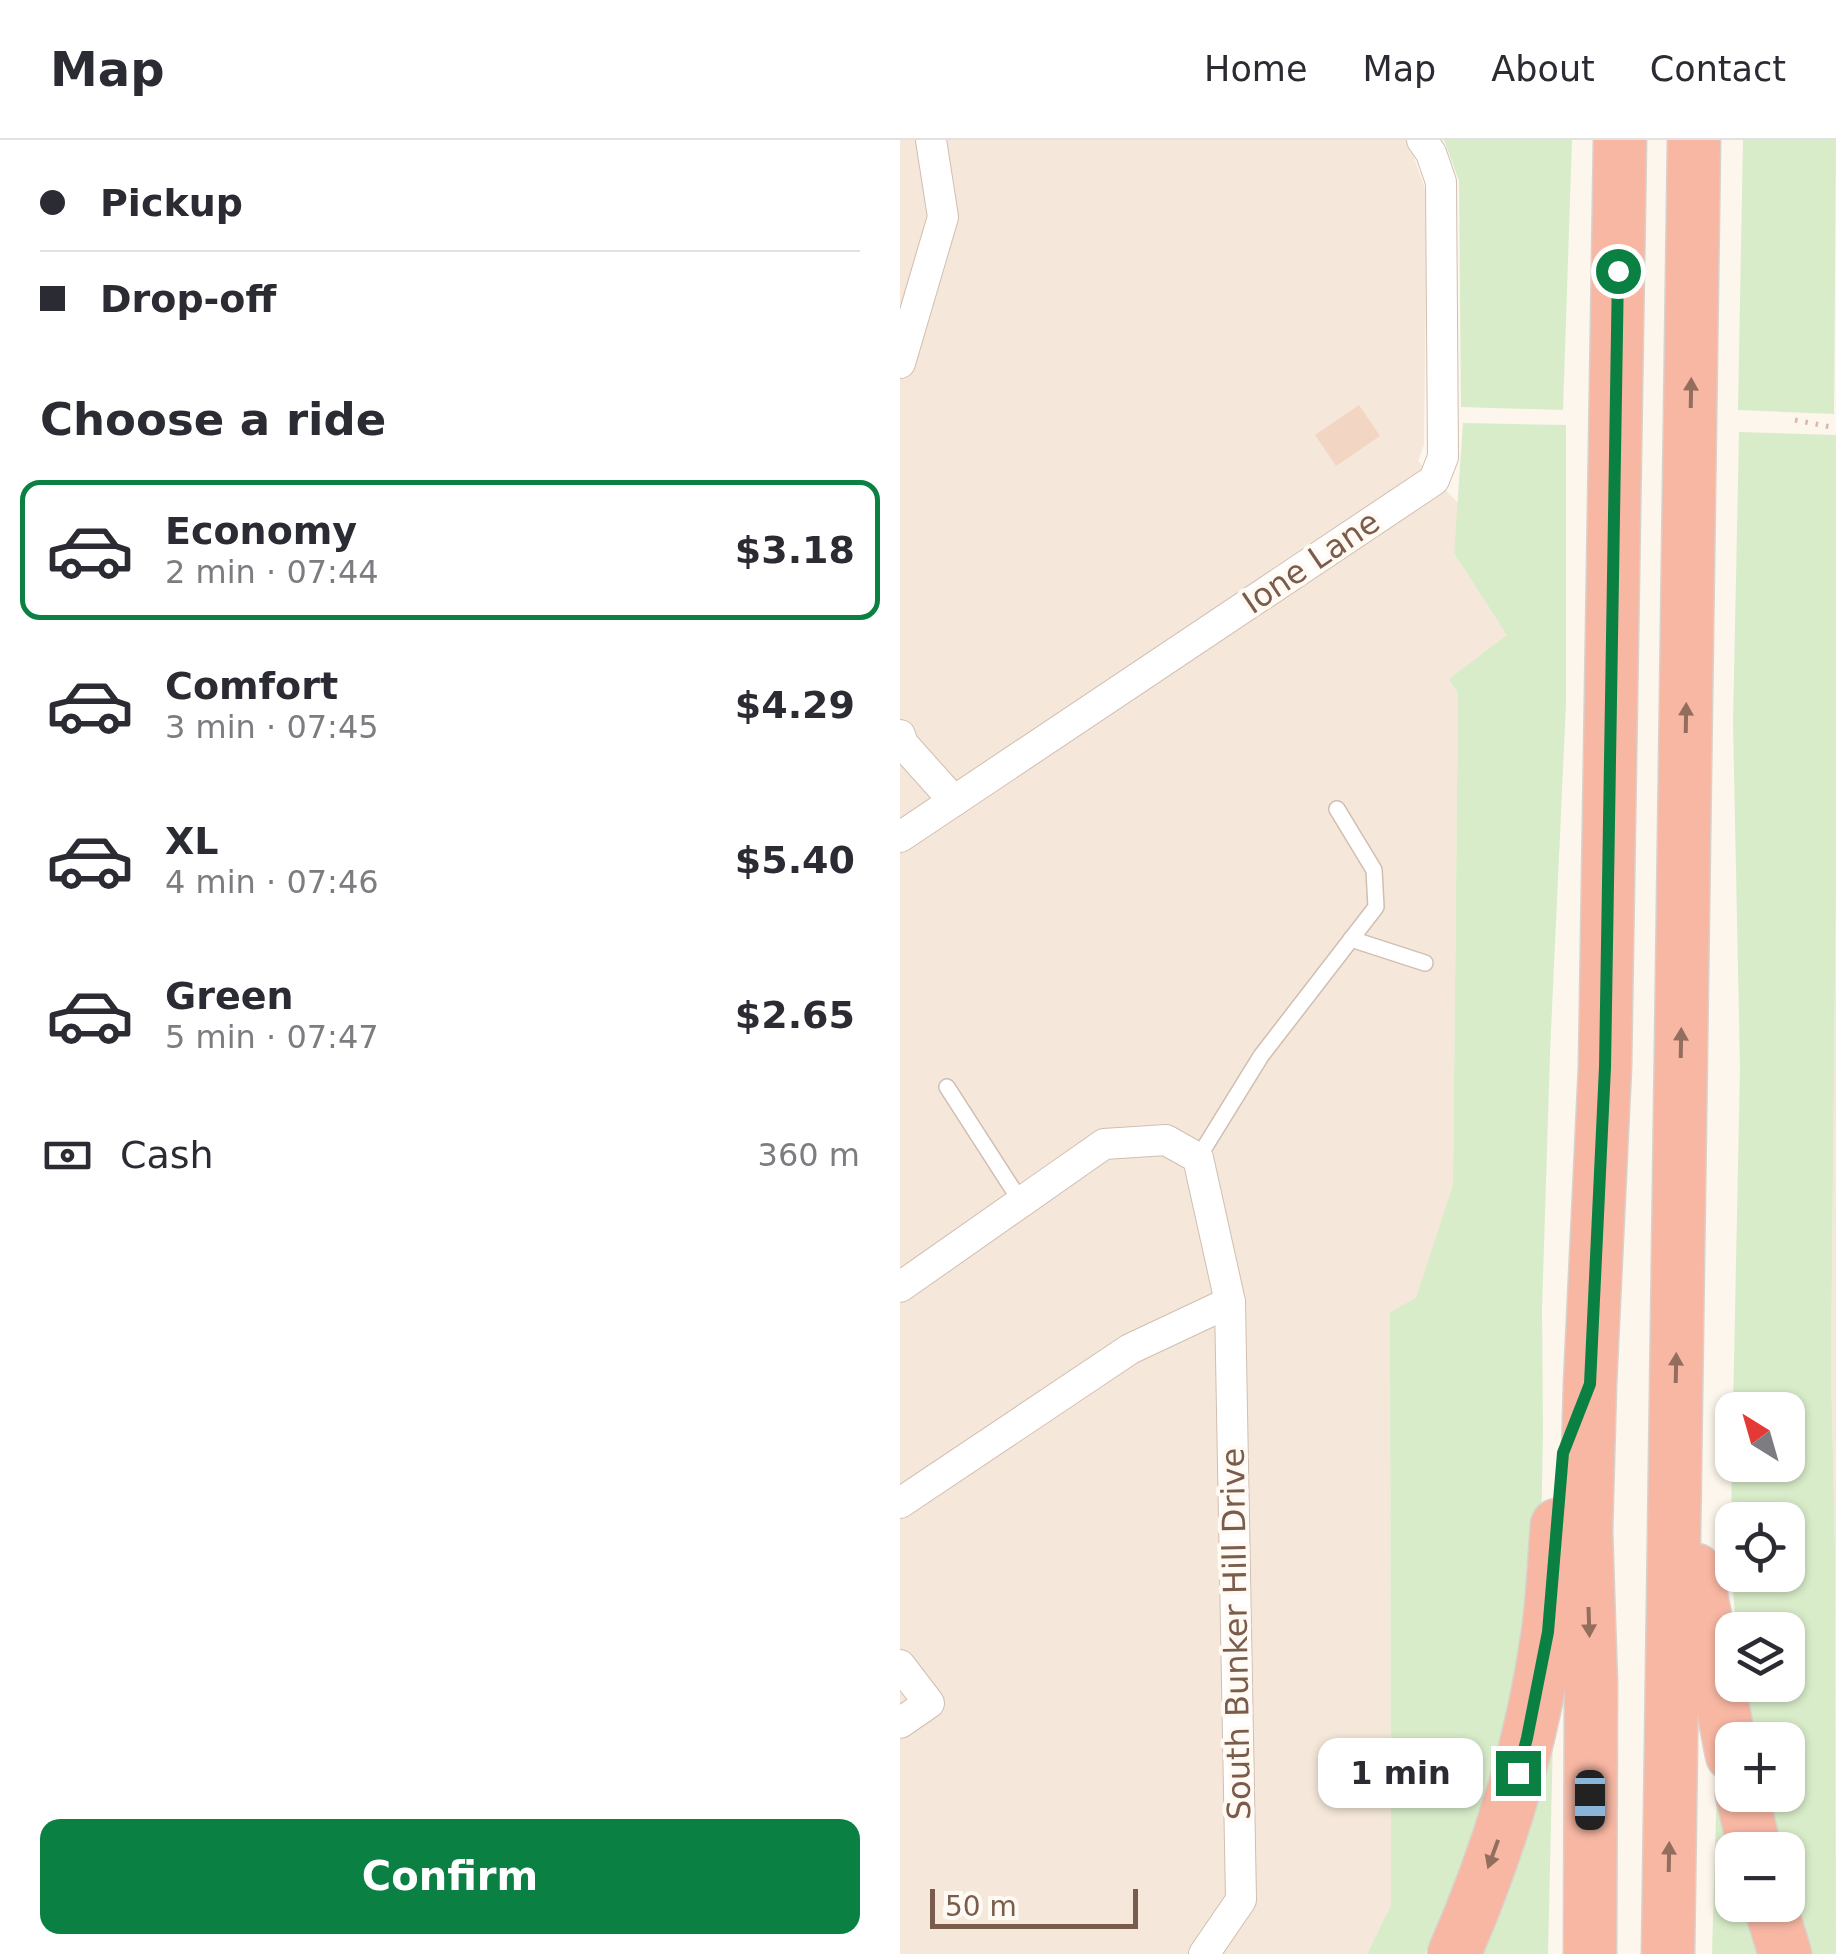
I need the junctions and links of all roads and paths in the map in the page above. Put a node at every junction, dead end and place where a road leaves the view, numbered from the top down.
1 (932, 140) edge
2 (1422, 140) edge
3 (1620, 140) edge
4 (1694, 140) edge
5 (900, 363) edge
6 (1794, 420) dead end
7 (1836, 428) edge
8 (900, 735) edge
9 (954, 801) junction
10 (1337, 808) dead end
11 (900, 837) edge
12 (1351, 939) junction
13 (1425, 962) dead end
14 (947, 1087) dead end
15 (1198, 1158) junction
16 (1021, 1202) junction
17 (900, 1286) edge
18 (1230, 1302) junction
19 (1590, 1384) junction
20 (1675, 1466) junction
21 (900, 1502) edge
22 (900, 1664) edge
23 (1726, 1722) edge
24 (900, 1723) edge
25 (1775, 1922) edge
26 (1204, 1954) edge
27 (1454, 1954) edge
28 (1590, 1954) edge
29 (1668, 1954) edge
30 (1784, 1954) edge

1 - 5 street
2 - 9 street, Ione Lane
3 - 19 highway
20 -> 4 highway
6 - 7 path
8 - 9 street
9 - 11 street, Ione Lane
10 - 12 lane
12 - 13 lane
12 - 15 lane
14 - 16 lane
15 - 16 street
15 - 18 street, South Bunker Hill Drive
16 - 17 street
18 - 21 street
18 - 26 street, South Bunker Hill Drive
19 -> 27 highway
19 -> 28 highway
20 - 23 highway
29 -> 20 highway
22 - 24 street
25 - 30 highway

